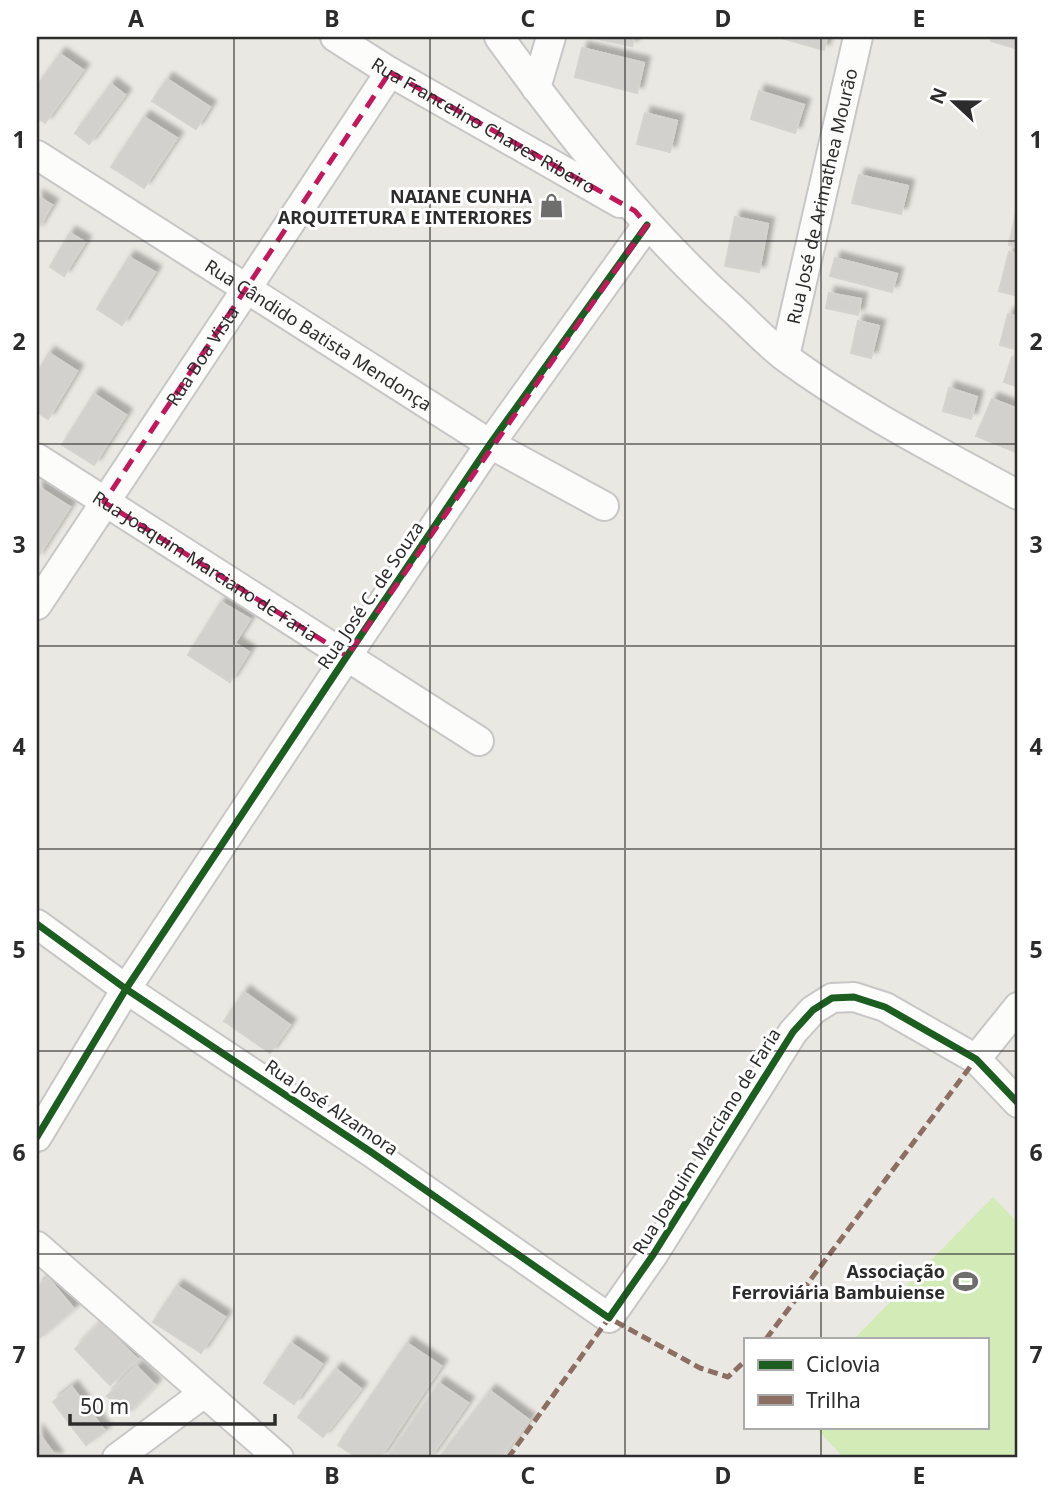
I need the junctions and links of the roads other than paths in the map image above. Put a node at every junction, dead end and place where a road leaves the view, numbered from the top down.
1 (335, 37) edge
2 (499, 37) edge
3 (551, 37) edge
4 (858, 37) edge
5 (390, 72) junction
6 (536, 88) junction
7 (37, 155) edge
8 (641, 218) junction
9 (247, 287) junction
10 (785, 356) junction
11 (490, 444) junction
12 (37, 458) edge
13 (1018, 495) edge
14 (104, 502) junction
15 (604, 506) dead end
16 (37, 605) edge
17 (348, 656) junction
18 (479, 741) dead end
19 (37, 924) edge
20 (126, 989) junction
21 (1018, 1007) edge
22 (976, 1059) junction
23 (1018, 1103) edge
24 (37, 1137) edge
25 (37, 1246) edge
26 (609, 1318) joint
27 (204, 1393) junction
28 (117, 1458) edge
29 (279, 1458) edge

1 - 5 street, Rua Francelino Chaves Ribeiro
2 - 6 street
3 - 6 street
4 - 10 street, Rua José de Arimathea Mourão
5 - 8 street, Rua Francelino Chaves Ribeiro
5 - 9 street, Rua Boa Vista
6 - 8 street
7 - 9 street, Rua Cândido Batista Mendonça
8 - 10 street
8 - 11 street, Rua José C. de Souza
9 - 11 street, Rua Cândido Batista Mendonça
9 - 14 street, Rua Boa Vista
10 - 13 street
11 - 15 street, Rua Cândido Batista Mendonça
11 - 17 street, Rua José C. de Souza
12 - 14 street, Rua Joaquim Marciano de Faria
14 - 16 street, Rua Boa Vista
14 - 17 street, Rua Joaquim Marciano de Faria
17 - 18 street, Rua Joaquim Marciano de Faria
17 - 20 street, Rua José C. de Souza
19 - 20 street, Rua José Alzamora
20 - 24 street, Rua José C. de Souza
20 - 26 street, Rua José Alzamora
21 - 22 street
22 - 23 street, Rua Joaquim Marciano de Faria
22 - 26 street, Rua Joaquim Marciano de Faria
25 - 27 street
27 - 28 street
27 - 29 street

